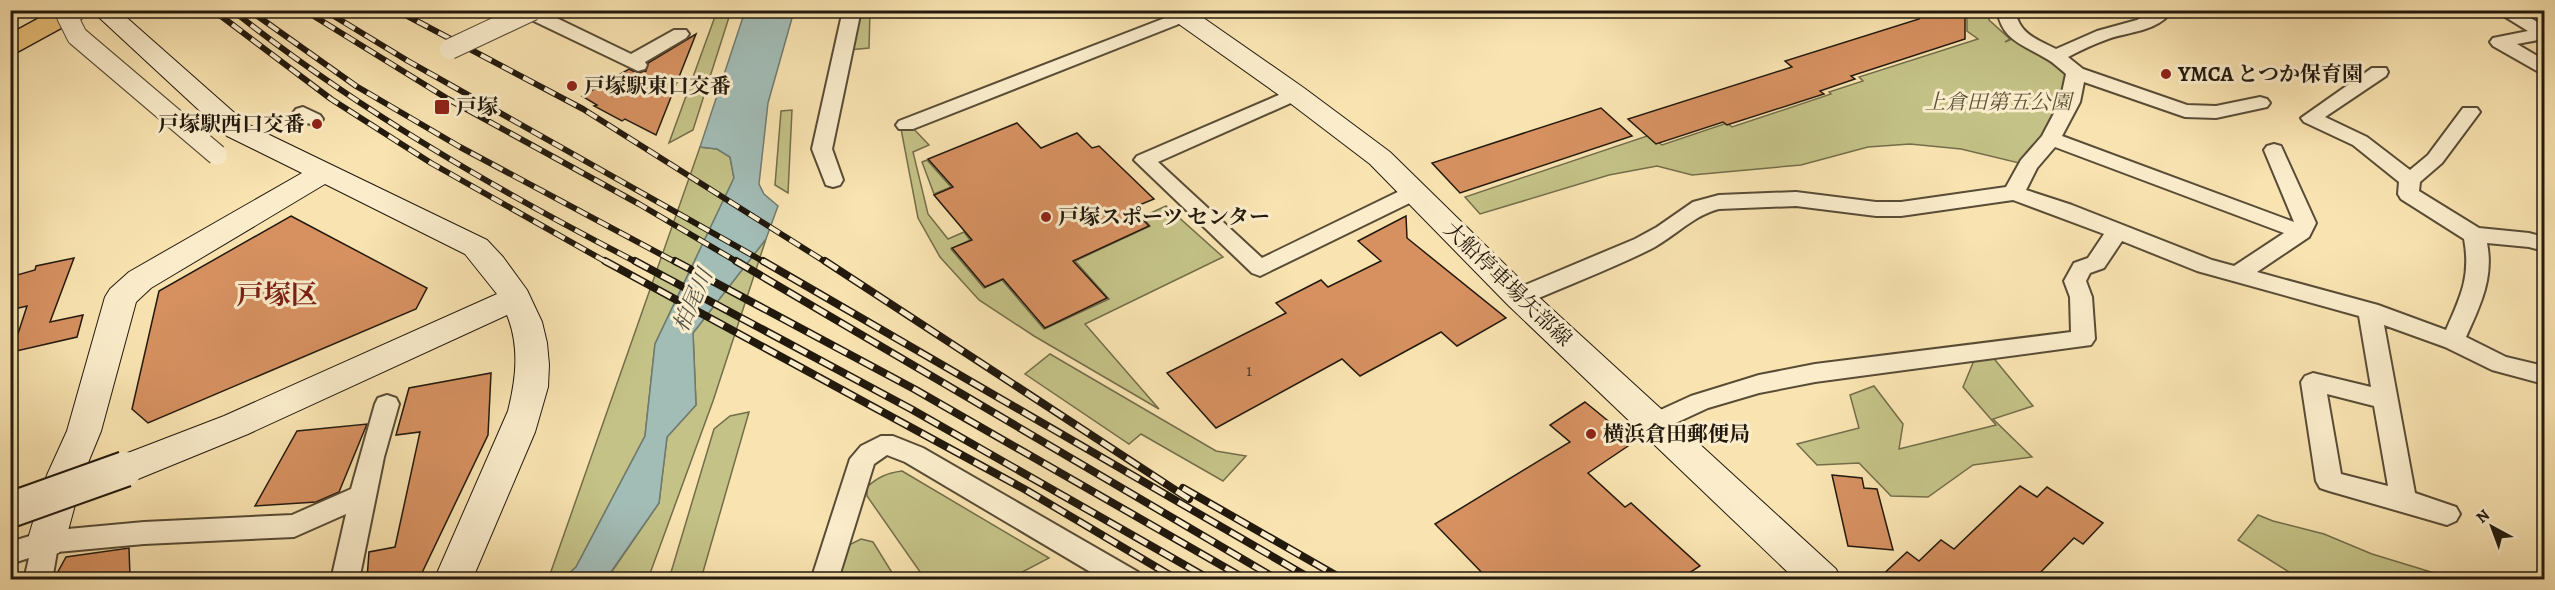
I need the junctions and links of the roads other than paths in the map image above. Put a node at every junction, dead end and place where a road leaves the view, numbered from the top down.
1 (76, 10) edge
2 (103, 10) edge
3 (852, 10) edge
4 (2006, 10) edge
5 (2164, 10) edge
6 (2503, 10) edge
7 (530, 11) edge
8 (1179, 13) edge
9 (680, 34) dead end
10 (2544, 34) edge
11 (10, 45) edge
12 (450, 49) dead end
13 (2055, 56) junction
14 (2544, 67) edge
15 (2379, 72) dead end
16 (2076, 73) junction
17 (1295, 94) junction
18 (2260, 103) dead end
19 (2470, 112) dead end
20 (906, 125) dead end
21 (2051, 140) junction
22 (2274, 150) dead end
23 (217, 155) dead end
24 (324, 173) junction
25 (833, 180) dead end
26 (2410, 180) junction
27 (1415, 192) junction
28 (2014, 193) junction
29 (2117, 231) junction
30 (2301, 232) junction
31 (2474, 236) junction
32 (2544, 244) edge
33 (2237, 274) junction
34 (1519, 297) junction
35 (516, 298) junction
36 (2370, 312) junction
37 (2453, 341) junction
38 (2544, 375) edge
39 (2385, 399) junction
40 (387, 404) dead end
41 (1654, 424) junction
42 (363, 495) junction
43 (2403, 500) junction
44 (10, 510) edge
45 (2447, 514) dead end
46 (46, 542) junction
47 (10, 553) edge
48 (38, 579) edge
49 (345, 579) edge
50 (453, 579) edge
51 (824, 579) edge
52 (1128, 579) edge
53 (1822, 579) edge

1 - 11 highway
1 - 23 street, bridge
2 - 24 street
3 - 25 street
4 - 13 street
5 - 13 street
6 - 10 street
7 - 9 street
7 - 12 street, bridge
8 - 17 street, 大船停車場矢部線
8 - 20 street
10 - 14 street
13 - 16 street
15 - 26 street
16 - 18 street
16 - 21 street
17 - 27 street, 大船停車場矢部線
17 - 27 street
19 - 26 street
21 - 28 street
21 - 30 street
22 - 30 street
24 - 35 street
24 - 46 street
26 - 31 street
27 - 34 street, 大船停車場矢部線
28 - 29 street
28 - 34 street
29 - 33 street
29 - 41 street
30 - 33 street
31 - 32 street
31 - 37 street
33 - 36 street
34 - 41 street, 大船停車場矢部線
35 - 44 street, bridge
35 - 50 street
36 - 37 street
36 - 39 street
37 - 38 street
39 - 43 street
39 - 43 street
40 - 42 street
41 - 53 street, 大船停車場矢部線
42 - 46 street
42 - 49 street
43 - 45 street
46 - 47 street
46 - 48 street
51 - 52 street

